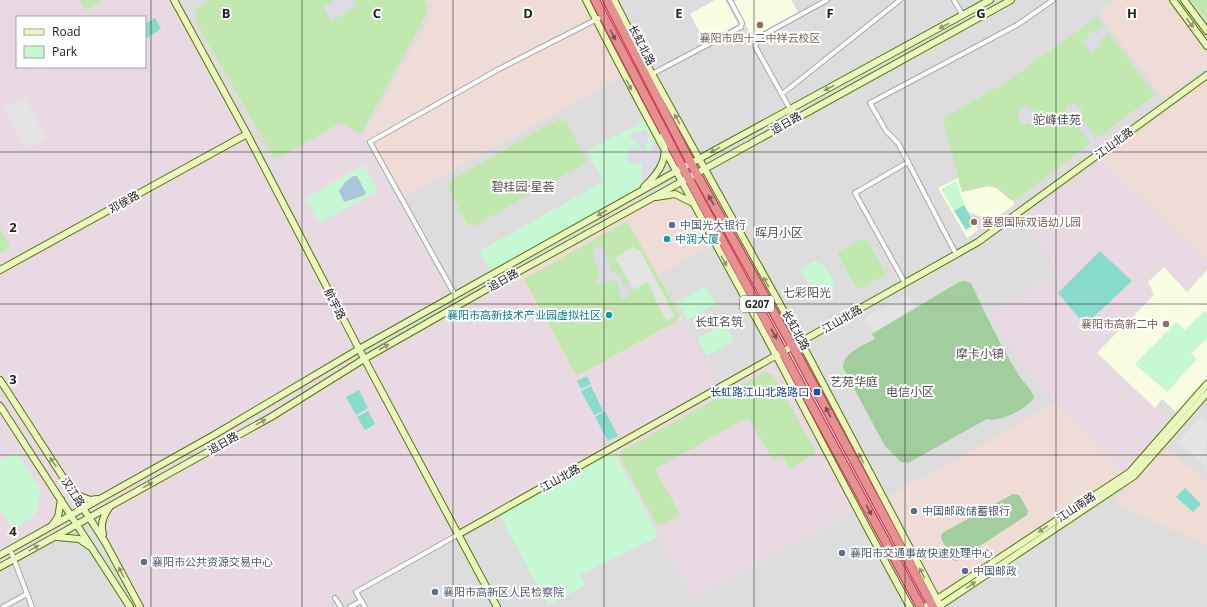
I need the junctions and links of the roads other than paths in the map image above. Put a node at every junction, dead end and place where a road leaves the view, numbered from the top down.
1 (174, 0) edge
2 (586, 0) edge
3 (595, 0) edge
4 (607, 0) edge
5 (614, 0) edge
6 (730, 0) edge
7 (827, 0) edge
8 (900, 0) edge
9 (954, 0) edge
10 (990, 0) edge
11 (1011, 0) edge
12 (1053, 0) edge
13 (1173, 0) edge
14 (1184, 0) edge
15 (963, 16) junction
16 (600, 17) junction
17 (1207, 30) edge
18 (1207, 46) edge
19 (652, 74) junction
20 (1207, 75) edge
21 (782, 94) junction
22 (790, 109) junction
23 (660, 125) junction
24 (247, 134) junction
25 (666, 153) junction
26 (699, 159) junction
27 (908, 162) junction
28 (691, 164) junction
29 (704, 168) junction
30 (679, 170) junction
31 (692, 175) junction
32 (680, 181) junction
33 (634, 195) junction
34 (642, 203) junction
35 (692, 203) junction
36 (708, 213) junction
37 (956, 254) junction
38 (0, 270) edge
39 (905, 283) junction
40 (455, 295) junction
41 (801, 342) junction
42 (793, 347) junction
43 (359, 349) junction
44 (780, 355) junction
45 (364, 359) junction
46 (0, 380) edge
47 (1207, 384) edge
48 (1207, 393) edge
49 (0, 406) edge
50 (73, 492) junction
51 (102, 498) junction
52 (61, 500) junction
53 (110, 507) junction
54 (84, 509) junction
55 (71, 516) junction
56 (90, 518) junction
57 (77, 525) junction
58 (50, 527) junction
59 (459, 534) junction
60 (55, 537) junction
61 (105, 542) junction
62 (92, 547) junction
63 (10, 549) junction
64 (0, 555) edge
65 (14, 560) junction
66 (0, 567) edge
67 (27, 594) junction
68 (336, 598) dead end
69 (361, 601) junction
70 (935, 605) edge
71 (3, 607) edge
72 (32, 607) edge
73 (130, 607) edge
74 (140, 607) edge
75 (341, 607) edge
76 (350, 607) edge
77 (365, 607) edge
78 (498, 607) edge
79 (910, 607) edge
80 (921, 607) edge

1 - 24 street, 航宇路
2 - 16 street
3 - 16 highway, 长虹北路 / G207
4 - 28 highway, 长虹北路 / G207
5 - 19 street
6 - 19 street
7 - 21 street
8 - 21 street
9 - 15 street
10 - 15 street, 追日路
11 - 29 street, 追日路
12 - 27 street
13 -> 18 street
14 - 17 street
15 -> 22 street, 追日路
16 -> 23 highway, 长虹北路 / G207
16 -> 25 street
16 - 40 street
26 -> 19 street
20 - 37 street, 江山北路
21 - 22 street
22 -> 26 street, 追日路
23 - 25 street
23 - 30 highway, 长虹北路 / G207
24 - 38 street, 邓侯路
24 - 43 street, 航宇路
25 - 30 street
25 - 33 street
26 - 28 street, 追日路
26 - 29 street
27 - 37 street
27 - 39 street
28 - 30 street, 追日路
28 - 31 highway, 长虹北路 / G207
29 - 31 street, 追日路
41 -> 29 street
30 - 31 highway, 长虹北路 / G207
30 - 32 street
30 - 33 street, 追日路
31 - 32 street, 追日路
31 - 36 highway, 长虹北路 / G207
42 -> 31 highway, 长虹北路 / G207
32 - 34 street, 追日路
32 - 35 street
33 -> 40 street, 追日路
34 - 35 street
45 -> 34 street, 追日路
35 - 36 street
35 -> 44 street
36 -> 44 highway, 长虹北路 / G207
37 - 39 street, 江山北路
39 - 41 street, 江山北路
40 - 43 street, 追日路
41 - 42 street, 江山北路
70 -> 41 street
42 - 44 street, 江山北路
70 -> 42 highway, 长虹北路 / G207
43 - 45 street, 航宇路
43 - 51 street, 追日路
44 - 59 street, 江山北路
44 - 79 street
44 -> 80 highway, 长虹北路 / G207
53 -> 45 street, 追日路
45 - 59 street, 航宇路
50 -> 46 street, 汉江路
47 -> 70 street, 江山南路
70 -> 48 street, 江山南路
49 - 52 street, 汉江路
50 - 51 street
50 - 54 street, 汉江路
51 - 54 street, 追日路
52 - 55 street, 汉江路
52 - 58 street
53 - 56 street, 追日路
53 - 61 street
54 - 55 street, 追日路
54 - 56 street, 汉江路
55 - 57 street, 汉江路
55 - 58 street, 追日路
56 - 57 street, 追日路
56 - 61 street, 汉江路
57 - 60 street, 追日路
57 - 62 street, 汉江路
58 - 63 street, 追日路
59 - 69 street
59 - 78 street, 航宇路
60 - 62 street
65 -> 60 street, 追日路
74 -> 61 street, 汉江路
62 - 73 street, 汉江路
63 - 64 street, 追日路
63 - 65 street
65 - 66 street, 追日路
65 - 67 street
67 - 71 street
67 - 72 street
68 - 75 street
69 - 76 street
69 - 77 street

